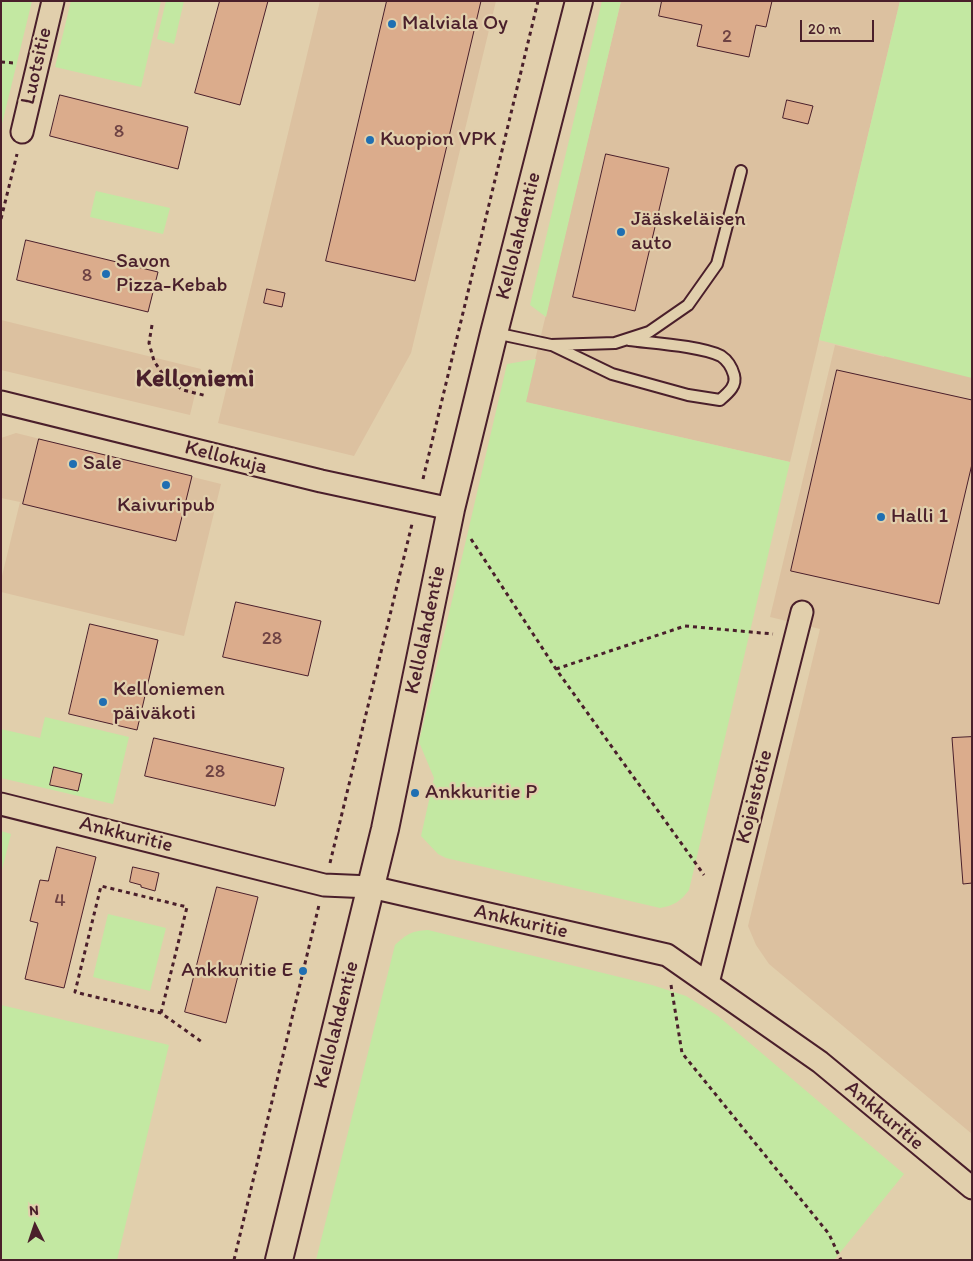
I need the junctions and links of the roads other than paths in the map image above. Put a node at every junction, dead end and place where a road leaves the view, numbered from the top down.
1 (52, 1) edge
2 (579, 1) edge
3 (22, 132) road end
4 (741, 171) dead end
5 (494, 332) junction
6 (626, 340) junction
7 (551, 345) junction
8 (1, 402) edge
9 (451, 509) junction
10 (802, 612) dead end
11 (1, 804) edge
12 (371, 887) junction
13 (708, 983) junction
14 (972, 1188) edge
15 (279, 1260) edge

1 - 3 street, Luotsitie
2 - 5 street, Kellolahdentie
4 - 6 lane
5 - 7 lane
5 - 9 street, Kellolahdentie
6 - 7 lane
6 - 7 lane
8 - 9 street, Kellokuja
9 - 12 street, Kellolahdentie
10 - 13 street, Kojeistotie
11 - 12 street, Ankkuritie
12 - 13 street, Ankkuritie
12 - 15 street, Kellolahdentie
13 - 14 street, Ankkuritie

